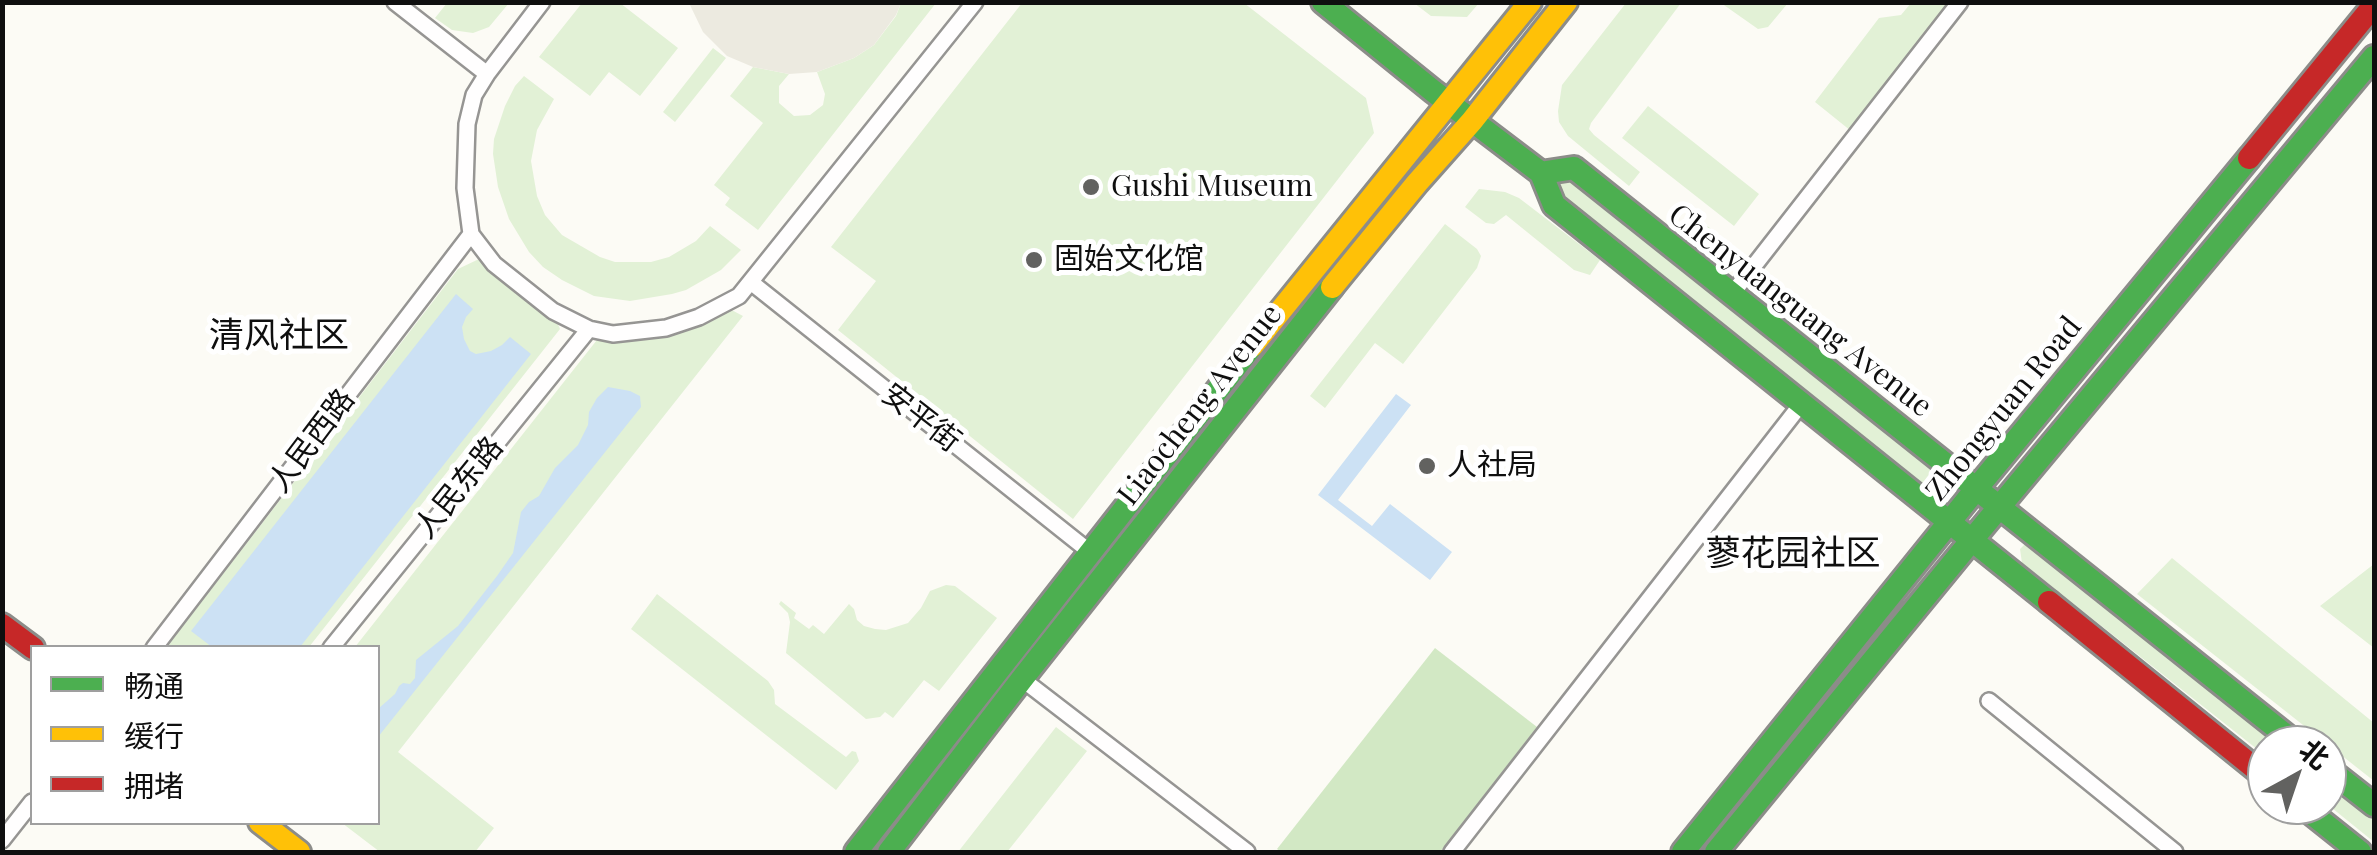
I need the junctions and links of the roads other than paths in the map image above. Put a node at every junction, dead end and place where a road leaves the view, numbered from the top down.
1 (395, 2) edge
2 (542, 2) edge
3 (976, 2) edge
4 (1323, 2) edge
5 (1530, 2) edge
6 (1566, 2) edge
7 (1960, 2) edge
8 (2374, 5) edge
9 (2374, 57) edge
10 (487, 74) junction
11 (1450, 104) junction
12 (1472, 121) junction
13 (1541, 173) junction
14 (471, 234) junction
15 (752, 283) junction
16 (1732, 294) junction
17 (589, 329) junction
18 (1802, 403) junction
19 (1976, 489) junction
20 (1998, 508) junction
21 (1950, 524) junction
22 (1971, 541) junction
23 (1090, 552) junction
24 (2, 625) edge
25 (156, 645) edge
26 (333, 645) edge
27 (30, 646) edge
28 (1022, 678) junction
29 (1989, 700) dead end
30 (2273, 725) edge
31 (2247, 762) edge
32 (2347, 784) edge
33 (30, 805) edge
34 (2374, 805) edge
35 (264, 825) edge
36 (2326, 825) edge
37 (2, 840) edge
38 (299, 852) edge
39 (856, 852) edge
40 (889, 852) edge
41 (1247, 852) edge
42 (1452, 852) edge
43 (1682, 852) edge
44 (1716, 852) edge
45 (2176, 852) edge
46 (2360, 852) edge

1 - 10 street
2 - 10 street
3 - 15 street
4 - 11 main road
5 - 11 main road, Liaocheng Avenue
6 - 12 main road, Liaocheng Avenue
7 - 16 street
8 - 19 main road, Zhongyuan Road
9 - 20 main road, Zhongyuan Road
10 - 14 street
11 - 12 main road
11 - 23 main road, Liaocheng Avenue
12 - 13 main road
12 - 28 main road, Liaocheng Avenue
13 - 16 main road, Chenyuanguang Avenue
13 - 18 main road
14 - 17 street
14 - 25 street, 人民西路
15 - 17 street
15 - 23 street, 安平街
16 - 19 main road, Chenyuanguang Avenue
17 - 26 street, 人民东路
18 - 21 main road
18 - 42 street
19 - 20 main road, Chenyuanguang Avenue
19 - 21 main road, Zhongyuan Road
20 - 22 main road, Zhongyuan Road
20 - 30 main road, Chenyuanguang Avenue
21 - 22 main road
21 - 43 main road, Zhongyuan Road
22 - 31 main road
22 - 44 main road, Zhongyuan Road
23 - 39 main road, Liaocheng Avenue
24 - 27 main road
28 - 40 main road, Liaocheng Avenue
28 - 41 street
29 - 45 street
32 - 34 main road
33 - 37 street
35 - 38 main road
36 - 46 main road

